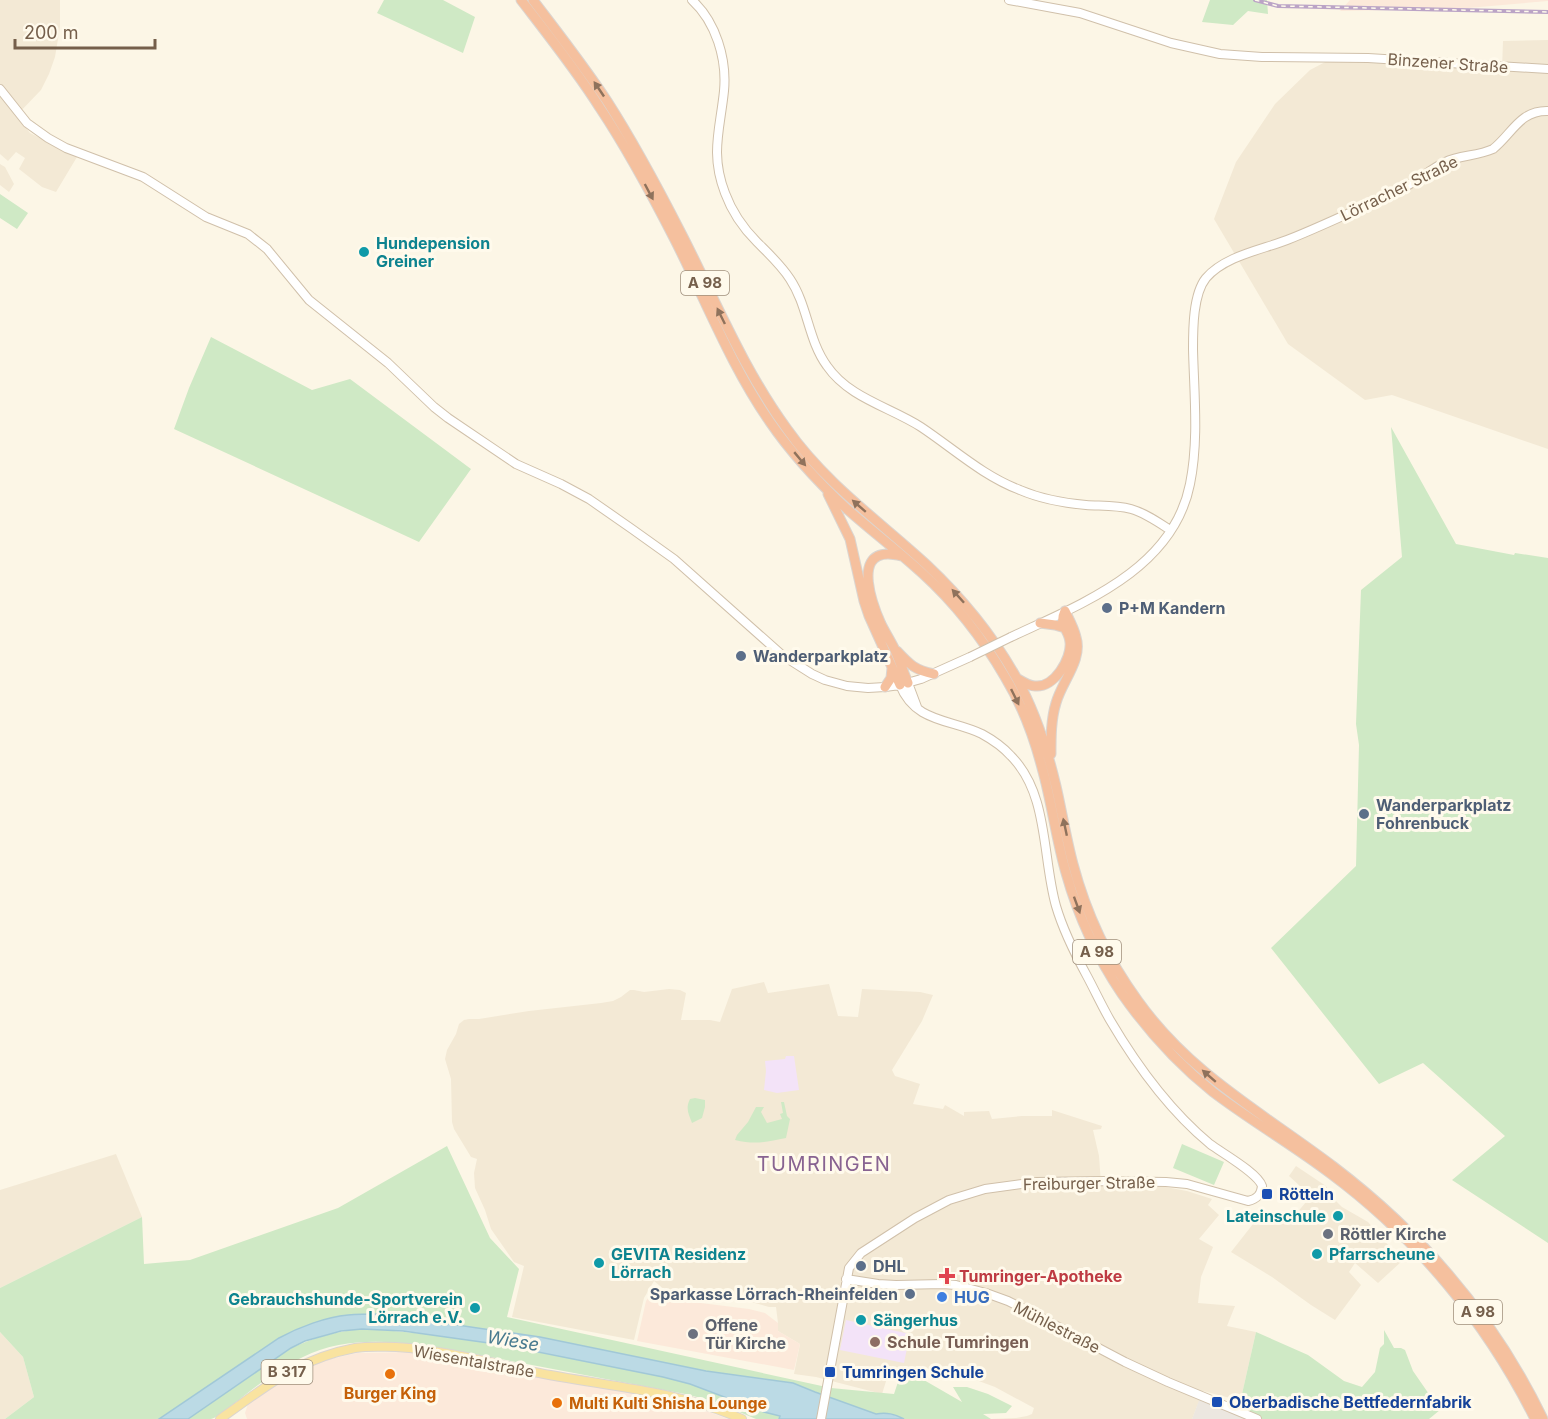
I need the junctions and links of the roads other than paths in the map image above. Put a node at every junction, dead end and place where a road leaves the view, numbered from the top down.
1 (520, 0) edge
2 (532, 0) edge
3 (692, 0) edge
4 (1009, 0) edge
5 (1548, 69) edge
6 (0, 90) edge
7 (1548, 111) edge
8 (824, 486) junction
9 (1170, 530) junction
10 (902, 556) junction
11 (1065, 611) junction
12 (1040, 623) junction
13 (1065, 628) junction
14 (894, 647) junction
15 (892, 666) junction
16 (934, 674) junction
17 (1016, 678) junction
18 (904, 684) junction
19 (885, 687) junction
20 (1050, 763) junction
21 (1177, 1054) junction
22 (1390, 1219) junction
23 (846, 1279) junction
24 (220, 1419) edge
25 (742, 1419) edge
26 (821, 1419) edge
27 (1257, 1419) edge
28 (1535, 1419) edge
29 (1543, 1419) edge

1 -> 8 highway, A 98
17 -> 2 highway, A 98
3 - 9 street
4 - 5 street, Binzener Straße
6 - 19 street, Lörracher Straße
7 - 9 street, Lörracher Straße
8 - 10 highway, A 98
8 - 15 highway
9 - 11 street, Lörracher Straße
10 - 14 highway
10 -> 21 highway, A 98
11 - 12 street, Lörracher Straße
11 - 13 highway
11 - 20 highway
12 - 13 highway
12 - 16 street, Lörracher Straße, bridge
13 - 17 highway
14 - 16 highway
14 - 18 highway
15 - 18 highway
15 - 19 highway
16 - 18 street, Lörracher Straße
17 - 20 highway, A 98
18 - 19 street, Lörracher Straße
18 - 23 street, Freiburger Straße
21 -> 20 highway, A 98
21 - 22 highway, A 98
22 - 28 highway, A 98
22 - 29 highway, A 98
23 - 26 street, Freiburger Straße
23 - 27 street, Mühlestraße
24 - 25 main road, Wiesentalstraße / B 317

